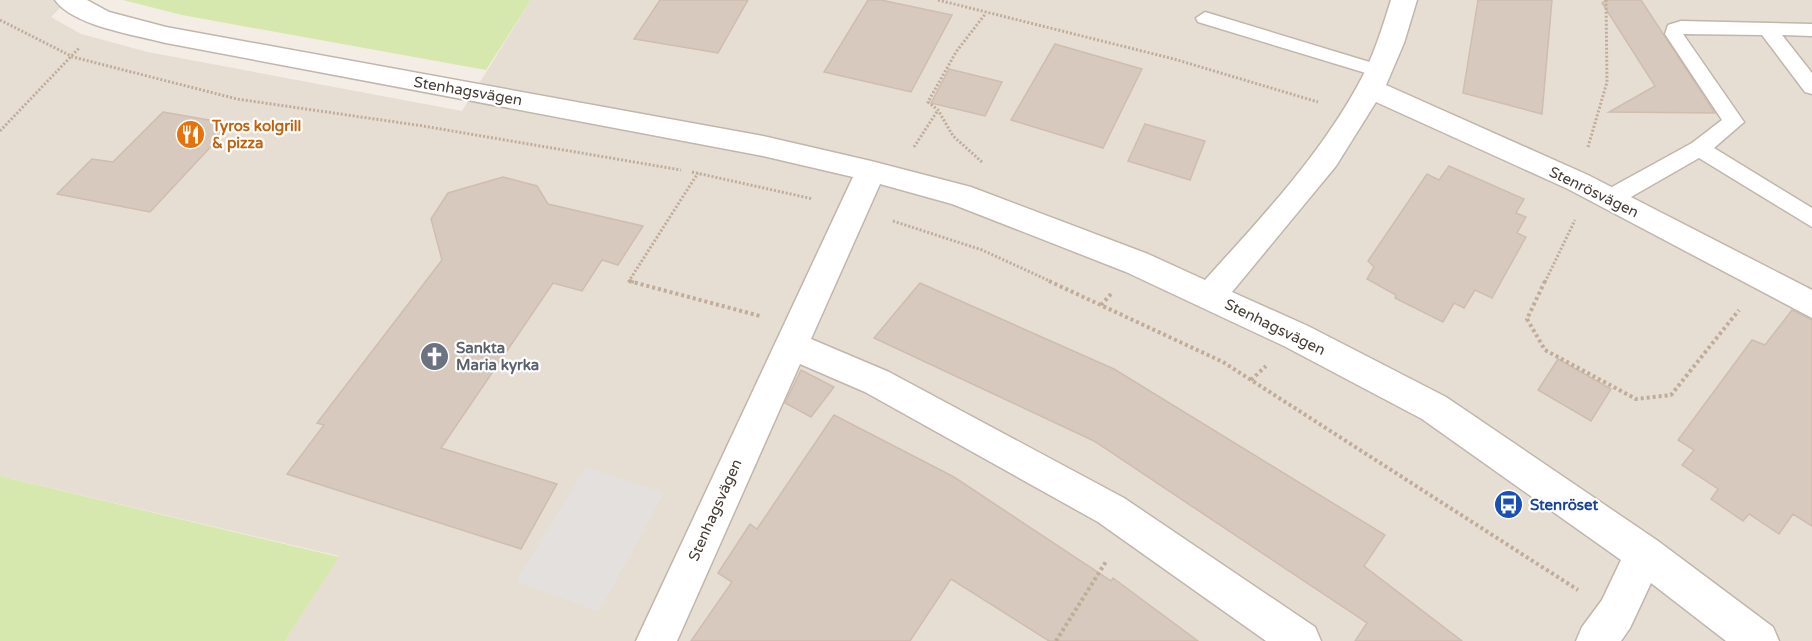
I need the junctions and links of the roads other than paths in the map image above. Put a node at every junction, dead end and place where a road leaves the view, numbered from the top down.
1 (68, 0) edge
2 (1404, 0) edge
3 (1205, 18) dead end
4 (1767, 29) junction
5 (1812, 30) edge
6 (1375, 80) junction
7 (1812, 87) edge
8 (1699, 148) junction
9 (872, 171) junction
10 (1609, 199) junction
11 (1812, 219) edge
12 (1210, 296) junction
13 (1812, 305) edge
14 (794, 336) junction
15 (1644, 554) junction
16 (656, 641) edge
17 (1301, 641) edge
18 (1596, 641) edge
19 (1760, 641) edge

1 - 9 street, Stenhagsvägen
2 - 6 street
3 - 6 lane
4 - 5 lane
4 - 7 lane
4 - 8 lane
6 - 10 street, Stenrösvägen
6 - 12 street
8 - 10 lane
8 - 11 lane
9 - 12 street, Stenhagsvägen
9 - 14 street, Stenhagsvägen
10 - 13 street, Stenrösvägen
12 - 15 street, Stenhagsvägen
14 - 16 street, Stenhagsvägen
14 - 17 street
15 - 18 street
15 - 19 street, Stenhagsvägen

